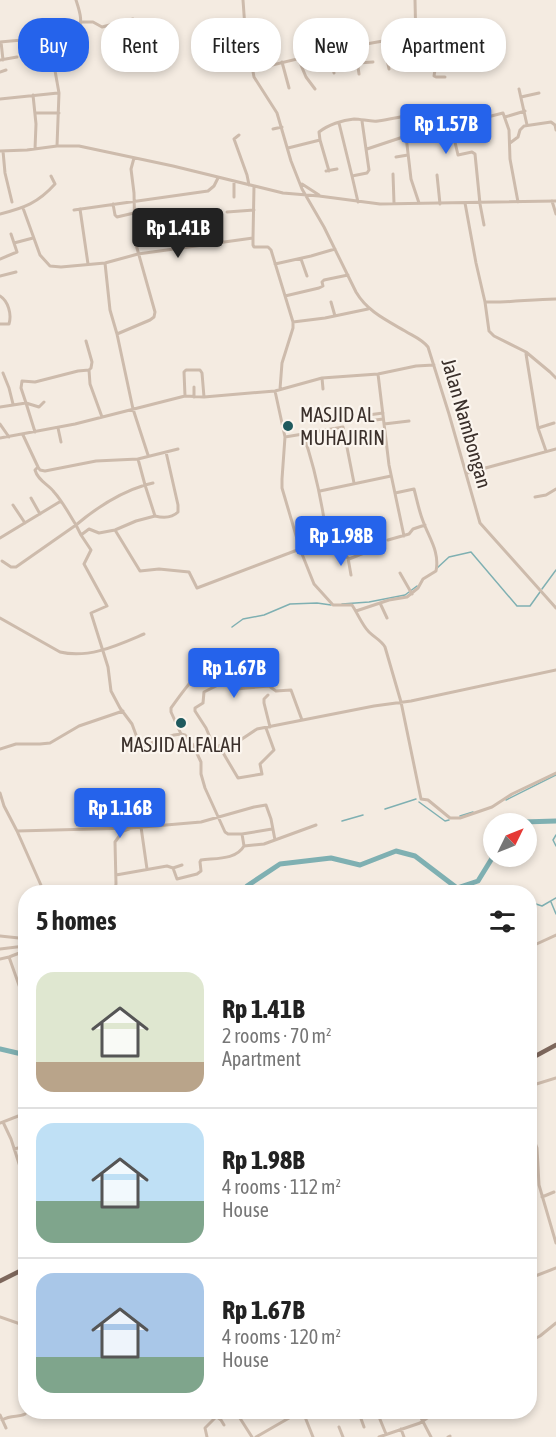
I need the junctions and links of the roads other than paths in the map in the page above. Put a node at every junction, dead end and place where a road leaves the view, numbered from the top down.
1 (243, 0) edge
2 (415, 0) edge
3 (78, 1) edge
4 (81, 18) edge
5 (244, 18) edge
6 (415, 18) edge
7 (18, 40) edge
8 (0, 42) edge
9 (17, 57) dead end
10 (293, 59) edge
11 (2, 60) edge
12 (282, 62) joint
13 (369, 62) edge
14 (373, 62) dead end
15 (6, 70) dead end
16 (0, 72) edge
17 (55, 72) edge
18 (252, 72) edge
19 (304, 72) edge
20 (435, 72) edge
21 (445, 77) dead end
22 (289, 88) dead end
23 (315, 89) dead end
24 (519, 89) dead end
25 (59, 93) junction
26 (539, 93) dead end
27 (33, 95) junction
28 (521, 97) junction
29 (0, 99) edge
30 (525, 111) junction
31 (34, 113) junction
32 (59, 113) junction
33 (402, 116) junction
34 (505, 117) junction
35 (480, 118) junction
36 (362, 121) junction
37 (339, 123) junction
38 (451, 125) junction
39 (528, 125) junction
40 (282, 127) junction
41 (273, 129) dead end
42 (429, 129) junction
43 (556, 130) edge
44 (483, 133) dead end
45 (239, 135) dead end
46 (406, 136) junction
47 (320, 140) junction
48 (510, 143) junction
49 (57, 146) junction
50 (288, 148) junction
51 (35, 149) junction
52 (367, 149) junction
53 (1, 151) edge
54 (408, 155) junction
55 (396, 157) dead end
56 (135, 159) junction
57 (2, 163) edge
58 (338, 169) dead end
59 (393, 174) dead end
60 (51, 176) dead end
61 (352, 176) junction
62 (437, 176) dead end
63 (218, 178) junction
64 (234, 181) junction
65 (300, 183) junction
66 (249, 185) junction
67 (254, 186) junction
68 (306, 195) junction
69 (319, 196) junction
70 (234, 197) dead end
71 (134, 201) junction
72 (358, 201) junction
73 (480, 201) junction
74 (554, 201) edge
75 (12, 202) dead end
76 (518, 202) junction
77 (465, 203) junction
78 (113, 204) junction
79 (394, 204) junction
80 (419, 204) junction
81 (440, 204) junction
82 (23, 208) junction
83 (80, 209) junction
84 (74, 210) dead end
85 (254, 210) junction
86 (227, 212) dead end
87 (134, 213) junction
88 (0, 214) edge
89 (556, 214) edge
90 (484, 225) dead end
91 (11, 234) dead end
92 (33, 238) junction
93 (253, 238) junction
94 (135, 241) junction
95 (14, 243) junction
96 (195, 245) junction
97 (335, 249) junction
98 (138, 254) junction
99 (0, 259) edge
100 (301, 259) junction
101 (105, 263) junction
102 (88, 264) junction
103 (275, 264) junction
104 (16, 272) dead end
105 (348, 274) junction
106 (0, 276) edge
107 (307, 276) dead end
108 (0, 296) edge
109 (285, 296) junction
110 (556, 299) edge
111 (331, 302) dead end
112 (484, 302) junction
113 (369, 308) junction
114 (335, 316) junction
115 (293, 322) junction
116 (0, 324) edge
117 (117, 334) junction
118 (86, 341) dead end
119 (526, 352) junction
120 (434, 365) junction
121 (89, 370) junction
122 (3, 373) dead end
123 (378, 374) junction
124 (322, 378) junction
125 (556, 378) edge
126 (194, 387) dead end
127 (280, 389) junction
128 (323, 389) dead end
129 (275, 391) junction
130 (185, 396) junction
131 (194, 397) junction
132 (204, 397) junction
133 (44, 402) dead end
134 (26, 403) junction
135 (13, 404) junction
136 (0, 407) edge
137 (133, 409) junction
138 (383, 413) junction
139 (361, 416) dead end
140 (102, 417) junction
141 (383, 418) junction
142 (368, 421) dead end
143 (409, 421) dead end
144 (554, 423) dead end
145 (0, 424) edge
146 (384, 424) junction
147 (58, 428) junction
148 (538, 428) junction
149 (35, 432) junction
150 (303, 434) junction
151 (23, 435) junction
152 (9, 437) junction
153 (0, 438) edge
154 (285, 438) junction
155 (61, 442) dead end
156 (178, 449) dead end
157 (556, 449) edge
158 (546, 451) junction
159 (166, 452) junction
160 (148, 455) junction
161 (138, 459) junction
162 (38, 467) junction
163 (467, 473) junction
164 (391, 476) junction
165 (153, 483) dead end
166 (354, 483) junction
167 (145, 485) junction
168 (556, 489) edge
169 (319, 491) junction
170 (395, 493) junction
171 (535, 497) dead end
172 (31, 498) dead end
173 (61, 501) junction
174 (13, 505) dead end
175 (40, 514) junction
176 (155, 516) junction
177 (25, 523) junction
178 (76, 525) junction
179 (425, 525) junction
180 (115, 530) junction
181 (81, 535) junction
182 (404, 536) junction
183 (0, 538) edge
184 (388, 540) dead end
185 (328, 545) junction
186 (300, 549) junction
187 (369, 551) dead end
188 (302, 554) junction
189 (348, 558) junction
190 (1, 560) edge
191 (400, 573) dead end
192 (351, 574) dead end
193 (412, 594) junction
194 (380, 603) junction
195 (556, 608) edge
196 (356, 611) junction
197 (0, 618) edge
198 (387, 618) dead end
199 (144, 634) dead end
200 (102, 650) junction
201 (556, 670) edge
202 (222, 682) junction
203 (268, 695) dead end
204 (401, 702) junction
205 (123, 711) junction
206 (303, 720) junction
207 (268, 727) junction
208 (181, 734) junction
209 (219, 746) junction
210 (214, 747) junction
211 (194, 748) junction
212 (0, 749) edge
213 (556, 773) edge
214 (0, 793) edge
215 (2, 807) edge
216 (218, 816) junction
217 (316, 825) dead end
218 (141, 827) junction
219 (131, 828) junction
220 (272, 829) junction
221 (17, 831) junction
222 (242, 834) junction
223 (274, 840) junction
224 (244, 846) junction
225 (182, 864) dead end
226 (173, 868) junction
227 (147, 869) junction
228 (116, 875) junction
229 (41, 885) edge
230 (115, 885) edge
231 (556, 935) edge
232 (0, 936) edge
233 (18, 938) edge
234 (537, 944) edge
235 (18, 945) edge
236 (0, 949) edge
237 (18, 954) edge
238 (9, 957) junction
239 (0, 959) edge
240 (18, 982) edge
241 (556, 1045) edge
242 (537, 1055) edge
243 (556, 1078) edge
244 (537, 1084) edge
245 (18, 1116) edge
246 (2, 1122) edge
247 (18, 1148) edge
248 (14, 1149) junction
249 (537, 1150) edge
250 (18, 1160) edge
251 (554, 1192) dead end
252 (542, 1197) junction
253 (556, 1221) edge
254 (550, 1225) junction
255 (556, 1243) edge
256 (556, 1268) edge
257 (18, 1272) edge
258 (537, 1275) edge
259 (0, 1281) edge
260 (0, 1317) edge
261 (18, 1323) edge
262 (556, 1323) edge
263 (537, 1338) edge
264 (0, 1415) edge
265 (18, 1416) edge
266 (213, 1419) edge
267 (220, 1419) edge
268 (241, 1419) edge
269 (287, 1419) edge
270 (307, 1419) edge
271 (360, 1419) edge
272 (380, 1419) edge
273 (425, 1419) edge
274 (2, 1420) junction
275 (422, 1421) junction
276 (224, 1425) dead end
277 (339, 1427) dead end
278 (364, 1427) dead end
279 (0, 1428) edge
280 (401, 1429) junction
281 (386, 1434) junction
282 (206, 1437) edge
283 (254, 1437) edge
284 (313, 1437) edge
285 (343, 1437) edge
286 (379, 1437) edge
287 (404, 1437) edge
288 (431, 1437) edge

1 - 5 street, Jalan Nambongan
2 - 6 street
3 - 4 street
7 - 8 street
8 - 11 street
9 - 11 street
10 - 12 street
12 - 22 street
13 - 14 street
15 - 16 street
17 - 25 street
18 - 40 street, Jalan Nambongan
19 - 23 street
20 - 21 street
24 - 28 street
25 - 27 street
25 - 32 street
26 - 28 street
27 - 29 street
27 - 31 street
28 - 30 street
30 - 34 street
30 - 39 street
31 - 32 street
31 - 51 street
32 - 49 street
33 - 36 street
33 - 42 street
33 - 46 street
34 - 35 street
34 - 48 street
35 - 38 street
35 - 44 street
36 - 37 street
36 - 52 street
37 - 47 street
37 - 61 street
38 - 42 street
38 - 73 street
39 - 43 street
39 - 48 street
40 - 41 street
40 - 50 street, Jalan Nambongan
42 - 46 street
45 - 66 street
46 - 52 street
46 - 54 street
47 - 50 street
47 - 58 street
48 - 76 street
49 - 51 street
49 - 56 street
50 - 65 street, Jalan Nambongan
51 - 53 street
52 - 61 street
53 - 57 street
54 - 55 street
54 - 80 street
56 - 63 street
56 - 71 street
57 - 75 street
59 - 79 street
60 - 82 street
61 - 72 street
62 - 81 street
63 - 64 street
63 - 71 street
64 - 66 street
64 - 70 street
65 - 68 street, Jalan Nambongan
65 - 69 street
66 - 67 street
67 - 68 street
67 - 85 street
68 - 69 street
68 - 97 street, Jalan Nambongan
69 - 72 street
71 - 78 street
71 - 87 street
72 - 79 street
73 - 76 street
73 - 77 street
73 - 90 street
74 - 76 street
74 - 89 street
77 - 81 street
77 - 112 street
78 - 83 street
78 - 87 street
79 - 80 street
80 - 81 street
82 - 88 street
82 - 92 street
83 - 84 street
83 - 102 street
85 - 86 street
85 - 93 street
87 - 94 street
91 - 95 street
92 - 95 street
92 - 102 street
93 - 96 street
93 - 103 street
94 - 96 street
94 - 98 street
95 - 99 street
96 - 98 street
97 - 100 street
97 - 105 street, Jalan Nambongan
98 - 101 street
98 - 117 street
100 - 103 street
100 - 107 street
101 - 102 street
101 - 117 street
103 - 109 street
104 - 106 street
105 - 109 street
105 - 113 street, Jalan Nambongan
108 - 116 street
109 - 115 street
110 - 112 street
111 - 114 street
112 - 119 street
113 - 114 street
113 - 120 street, Jalan Nambongan
114 - 115 street
115 - 127 street
117 - 137 street
118 - 121 street
119 - 125 street
119 - 148 street
120 - 123 street
120 - 163 street, Jalan Nambongan
121 - 134 street
121 - 140 street
122 - 135 street
123 - 124 street
123 - 138 street
124 - 127 street
124 - 128 street
126 - 131 street
127 - 129 street
129 - 132 street
129 - 154 street
130 - 131 street
130 - 132 street
130 - 137 street
131 - 132 street
133 - 134 street
134 - 135 street
134 - 149 street
135 - 136 street
137 - 140 street
137 - 160 street
138 - 139 street
138 - 141 street
140 - 147 street
141 - 142 street
141 - 146 street
143 - 146 street
144 - 148 street
145 - 152 street
146 - 164 street
147 - 149 street
147 - 155 street
148 - 158 street
149 - 151 street
150 - 154 street
150 - 166 street
150 - 169 street
151 - 152 street
151 - 162 street
152 - 153 street
154 - 186 street
156 - 159 street
157 - 158 street
158 - 163 street
159 - 160 street
159 - 176 street
160 - 161 street
161 - 162 street
161 - 167 street
162 - 173 street
163 - 195 street, Jalan Nambongan
164 - 166 street
164 - 170 street
165 - 167 street
166 - 169 street
167 - 176 street
167 - 178 street
168 - 171 street
169 - 185 street
170 - 179 street
170 - 182 street
172 - 175 street
173 - 175 street
173 - 178 street
174 - 177 street
175 - 177 street
176 - 180 street
177 - 183 street
178 - 181 street
178 - 190 street
179 - 182 street
179 - 193 street
180 - 181 street
180 - 186 street
181 - 200 street
182 - 184 street
185 - 188 street
185 - 189 street
186 - 188 street
187 - 189 street
188 - 196 street
189 - 192 street
191 - 193 street
193 - 194 street
194 - 196 street
194 - 198 street
196 - 204 street
197 - 200 street
199 - 200 street
200 - 205 street
201 - 204 street
202 - 206 street
202 - 208 street
202 - 210 street
203 - 207 street
204 - 206 street
204 - 213 street
205 - 208 street
205 - 212 street
206 - 207 street
207 - 209 street
207 - 209 street
208 - 211 street
209 - 210 street
210 - 211 street
211 - 216 street
214 - 215 street
215 - 221 street
216 - 218 street
216 - 220 street
216 - 222 street
217 - 223 street
218 - 219 street
218 - 227 street
219 - 221 street
219 - 228 street
220 - 222 street
220 - 223 street
221 - 229 street
222 - 224 street
223 - 224 street
224 - 226 street
225 - 226 street
226 - 227 street
227 - 228 street
228 - 230 street
231 - 234 street
232 - 233 street
235 - 236 street
237 - 238 street
238 - 239 street
238 - 240 street
241 - 242 main road
243 - 244 street
245 - 246 street
246 - 248 street
247 - 248 street
248 - 250 street
249 - 252 street
251 - 252 street
252 - 254 street
253 - 254 street
254 - 255 street
256 - 258 street
257 - 259 main road
260 - 261 street
262 - 263 street
264 - 274 street
265 - 274 street
266 - 282 street
267 - 276 street
268 - 283 street
269 - 283 street
270 - 284 street
271 - 278 street
272 - 281 street
273 - 275 street
274 - 279 street
275 - 280 street
275 - 288 street
277 - 285 street
280 - 281 street
280 - 287 street
281 - 286 street

